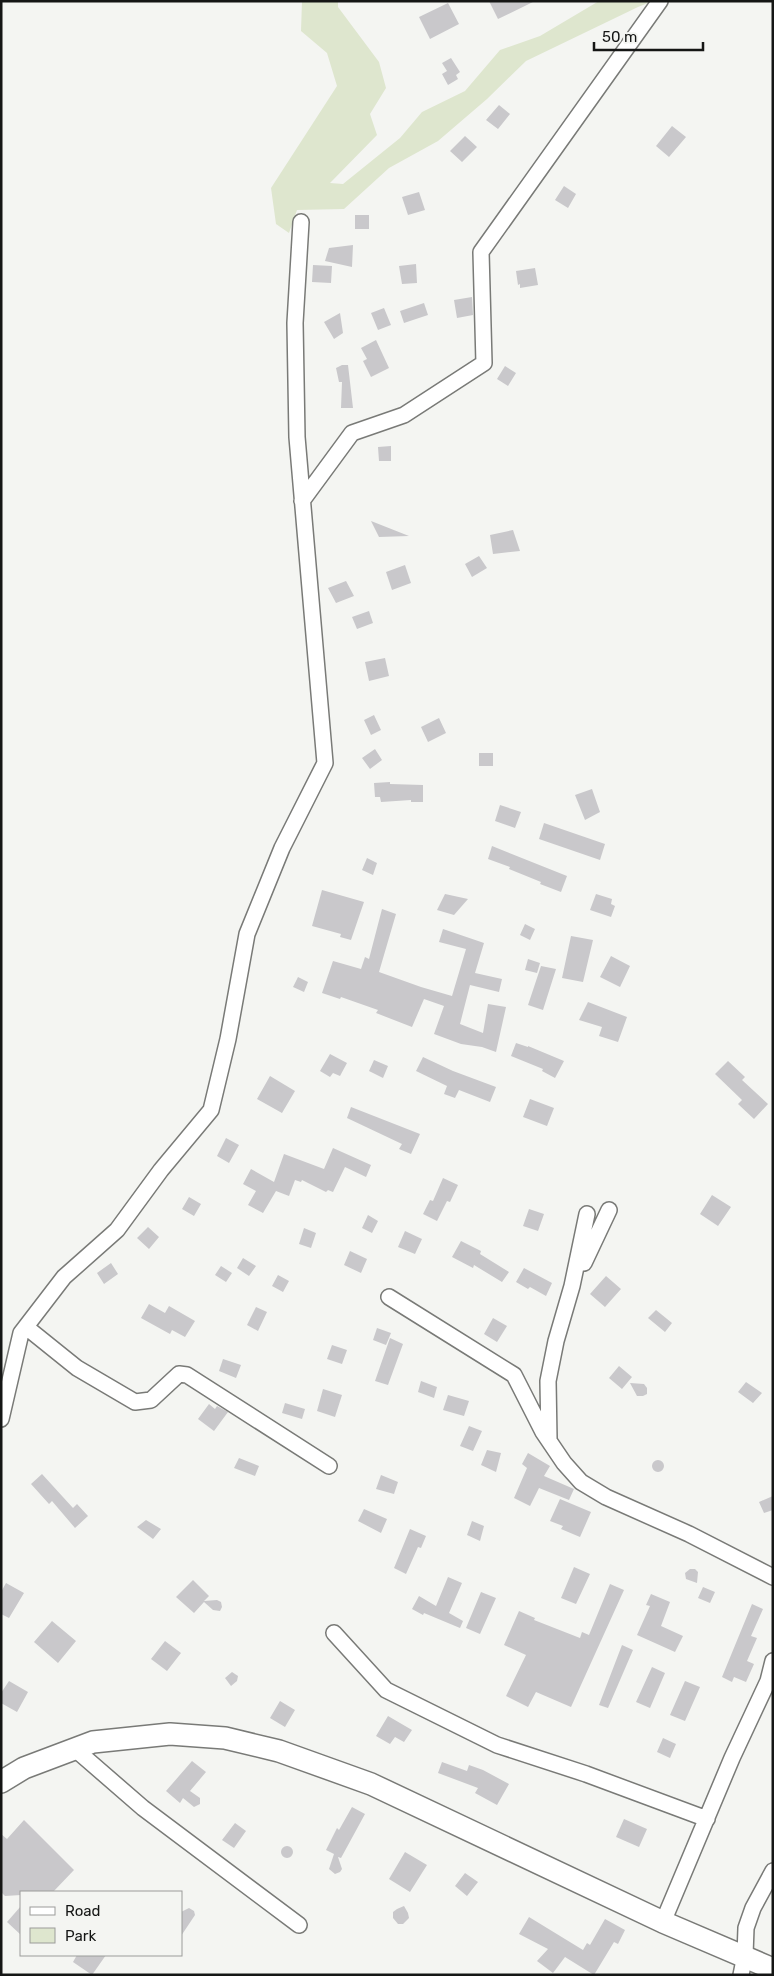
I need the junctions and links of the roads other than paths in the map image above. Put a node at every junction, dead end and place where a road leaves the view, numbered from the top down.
1 (660, 1) edge
2 (301, 222) dead end
3 (302, 502) junction
4 (609, 1210) dead end
5 (587, 1214) dead end
6 (572, 1286) junction
7 (388, 1297) dead end
8 (26, 1327) junction
9 (1, 1419) edge
10 (549, 1441) junction
11 (329, 1466) dead end
12 (773, 1577) edge
13 (334, 1633) dead end
14 (773, 1661) edge
15 (75, 1749) junction
16 (1, 1782) edge
17 (707, 1819) junction
18 (773, 1871) edge
19 (663, 1922) junction
20 (299, 1925) dead end
21 (743, 1965) edge
22 (773, 1968) edge

1 - 3 street
2 - 3 street
3 - 8 street
4 - 6 street
5 - 6 street
6 - 10 street
7 - 10 street
8 - 9 street
8 - 11 street
10 - 12 street
13 - 17 street
14 - 17 street
15 - 16 main road
15 - 19 main road
15 - 20 street
17 - 19 street
18 - 21 street
19 - 21 main road
21 - 22 main road

